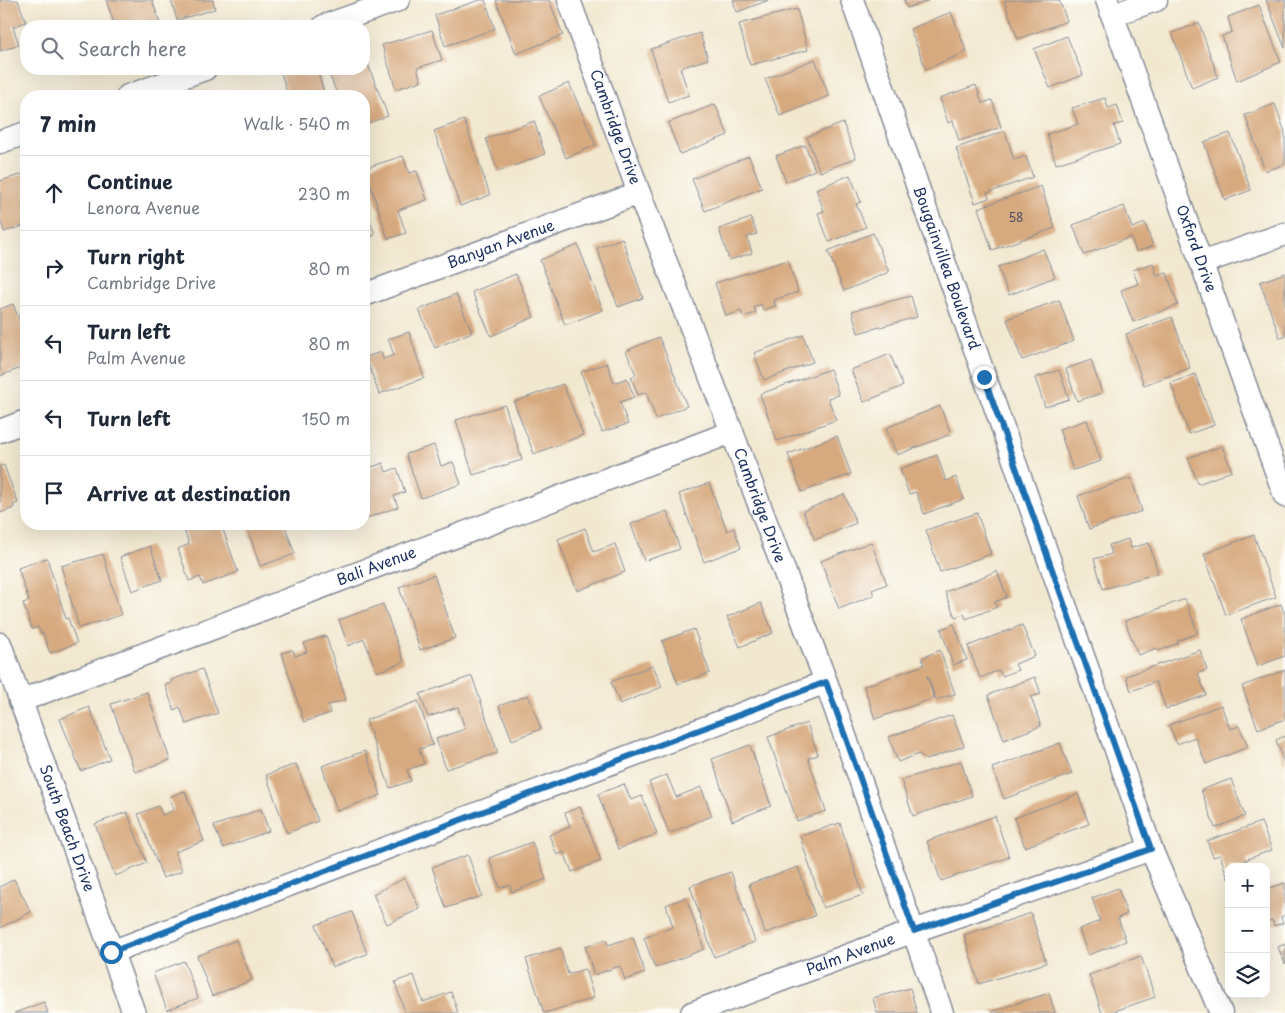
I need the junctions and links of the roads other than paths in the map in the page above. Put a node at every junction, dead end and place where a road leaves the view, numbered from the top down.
1 (398, 0) edge
2 (569, 0) edge
3 (852, 0) edge
4 (1156, 0) edge
5 (1110, 8) edge
6 (341, 20) edge
7 (188, 75) edge
8 (145, 90) edge
9 (20, 135) edge
10 (0, 142) edge
11 (639, 193) junction
12 (1285, 234) edge
13 (1201, 262) junction
14 (370, 293) edge
15 (20, 423) edge
16 (0, 431) edge
17 (732, 432) junction
18 (1285, 496) edge
19 (0, 644) edge
20 (826, 682) junction
21 (20, 701) junction
22 (1151, 849) junction
23 (914, 931) junction
24 (111, 952) junction
25 (134, 1013) edge
26 (692, 1013) edge
27 (942, 1013) edge
28 (1221, 1013) edge

1 - 6 street
2 - 11 street, Cambridge Drive
3 - 22 street, Bougainvillea Boulevard
4 - 5 street
5 - 13 street, Oxford Drive
7 - 8 street
9 - 10 street
11 - 14 street, Banyan Avenue
11 - 17 street, Cambridge Drive
12 - 13 street
13 - 18 street, Oxford Drive
15 - 16 street
17 - 20 street, Cambridge Drive
17 - 21 street, Bali Avenue
19 - 21 street, South Beach Drive
20 - 23 street, Cambridge Drive
20 - 24 street
21 - 24 street, South Beach Drive
22 - 23 street, Palm Avenue
22 - 28 street, Bougainvillea Boulevard
23 - 26 street, Palm Avenue
23 - 27 street, Cambridge Drive
24 - 25 street, South Beach Drive

